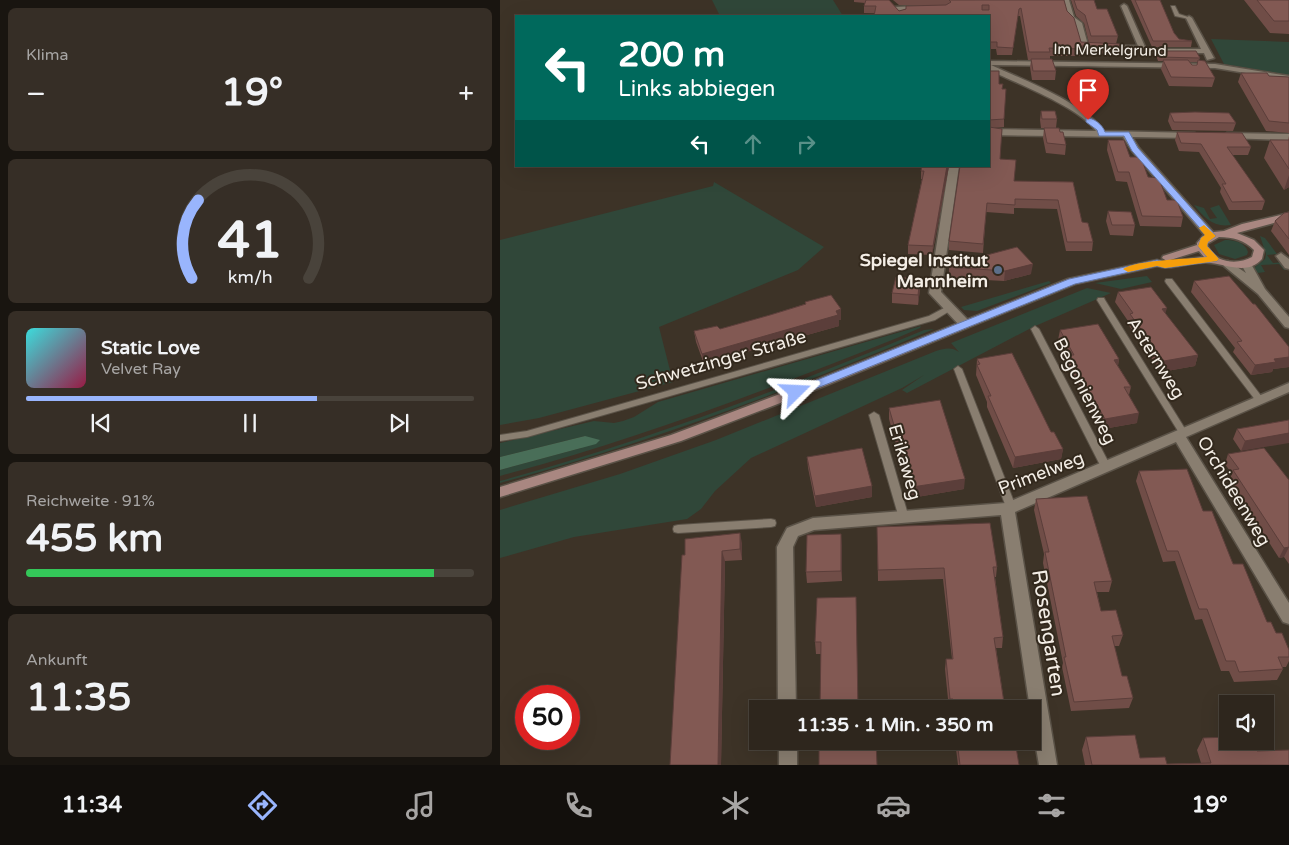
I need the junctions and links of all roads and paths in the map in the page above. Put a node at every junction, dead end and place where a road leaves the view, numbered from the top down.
1 (1066, 0) edge
2 (1124, 6) dead end
3 (1174, 7) dead end
4 (931, 8) edge
5 (903, 15) edge
6 (1189, 18) joint
7 (1143, 49) junction
8 (1207, 51) junction
9 (990, 63) edge
10 (1149, 64) junction
11 (1215, 66) junction
12 (990, 68) edge
13 (1289, 78) edge
14 (990, 132) edge
15 (1102, 134) junction
16 (1126, 134) junction
17 (1202, 135) edge
18 (1221, 136) edge
19 (1289, 136) edge
20 (954, 167) edge
21 (1289, 216) edge
22 (1262, 223) junction
23 (1226, 234) junction
24 (1211, 236) junction
25 (1250, 241) junction
26 (1202, 246) junction
27 (1281, 256) dead end
28 (1214, 259) junction
29 (1157, 263) junction
30 (1228, 264) junction
31 (1246, 264) junction
32 (1289, 266) edge
33 (1169, 282) dead end
34 (1262, 292) junction
35 (1101, 300) dead end
36 (949, 309) junction
37 (964, 323) junction
38 (1289, 324) edge
39 (1035, 329) dead end
40 (958, 369) dead end
41 (1289, 387) edge
42 (1259, 399) junction
43 (874, 414) dead end
44 (1181, 435) junction
45 (500, 438) edge
46 (1106, 467) junction
47 (500, 492) edge
48 (1009, 508) junction
49 (904, 518) junction
50 (771, 523) dead end
51 (678, 529) dead end
52 (1289, 617) edge
53 (788, 700) edge
54 (788, 750) edge
55 (788, 765) edge
56 (1048, 765) edge

1 - 7 street
2 - 7 street
3 - 6 lane
4 - 5 street
6 - 8 street
7 - 8 street
7 - 10 street
8 - 11 street
9 - 10 street, Im Merkelgrund
10 - 11 street, Im Merkelgrund
11 - 13 street, Im Merkelgrund
12 - 15 street
14 - 15 street
15 - 16 street
16 - 17 street
16 - 24 street
18 - 19 street
20 - 36 street
21 - 22 main road
22 - 23 main road
22 - 25 main road
23 - 24 main road
23 - 25 main road
24 - 26 main road
25 - 31 main road
26 - 28 main road
26 - 29 main road
27 - 32 street
28 - 29 main road
28 - 30 main road
29 - 37 main road
30 - 31 main road
30 - 34 street
31 - 34 street
33 - 42 lane
34 - 38 street
35 - 44 lane, Asternweg
36 - 37 street
36 - 45 lane, Schwetzinger Straße
37 - 47 main road
39 - 46 lane, Begonienweg
40 - 48 lane
41 - 42 street, Primelweg
42 - 44 street, Primelweg
43 - 49 lane, Erikaweg
44 - 46 street, Primelweg
44 - 52 street, Orchideenweg
46 - 48 street, Primelweg
48 - 49 street, Primelweg
48 - 56 street, Rosengarten
49 - 53 street, Primelweg
50 - 51 lane
54 - 55 street

